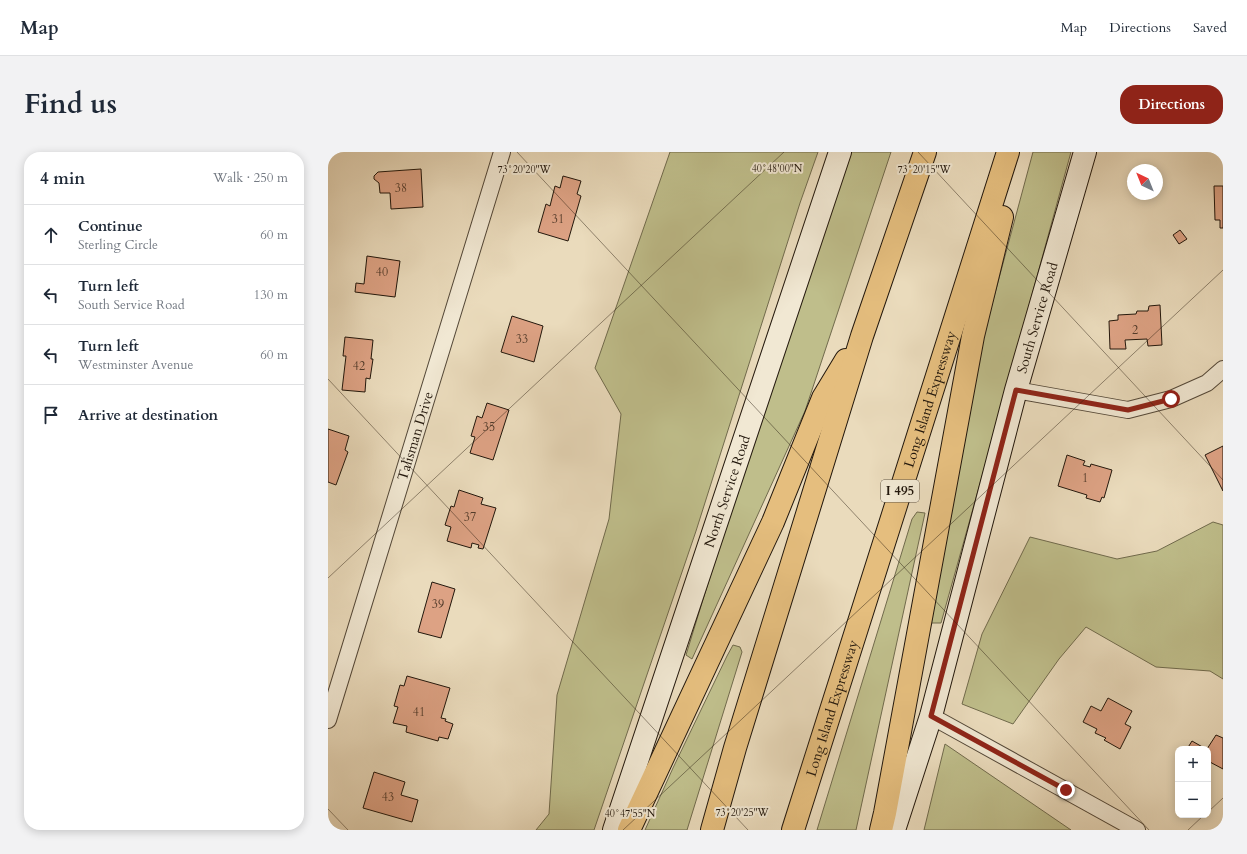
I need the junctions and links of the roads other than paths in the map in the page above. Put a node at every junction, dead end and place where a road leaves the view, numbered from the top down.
1 (502, 152) edge
2 (840, 152) edge
3 (925, 152) edge
4 (1008, 152) edge
5 (1019, 152) edge
6 (1085, 152) edge
7 (862, 336) junction
8 (1223, 370) edge
9 (1016, 390) junction
10 (931, 716) junction
11 (328, 720) edge
12 (614, 830) edge
13 (629, 830) edge
14 (712, 830) edge
15 (793, 830) edge
16 (881, 830) edge
17 (894, 830) edge
18 (1137, 830) edge

1 - 11 street, Talisman Drive
2 - 12 main road, North Service Road
3 - 7 highway
4 - 15 highway, Long Island Expressway / I 495
5 - 16 highway
6 - 9 main road, South Service Road
7 - 13 highway
7 - 14 highway
8 - 9 street
9 - 10 main road, South Service Road
10 - 17 main road, South Service Road
10 - 18 street

